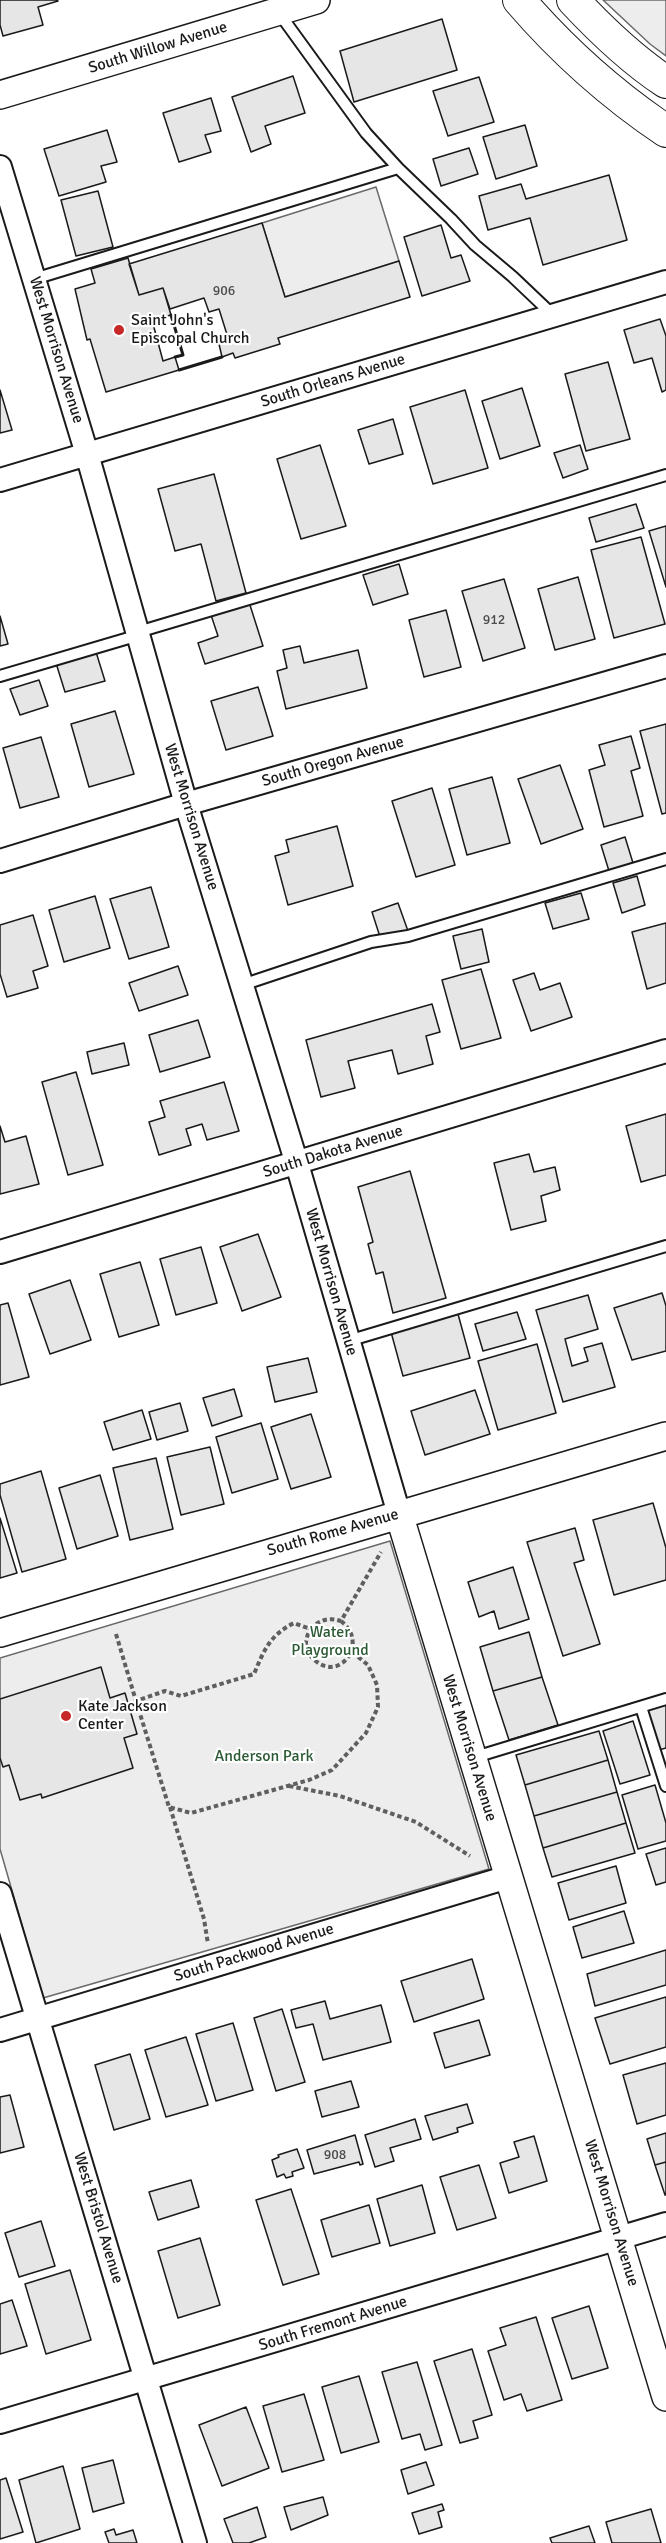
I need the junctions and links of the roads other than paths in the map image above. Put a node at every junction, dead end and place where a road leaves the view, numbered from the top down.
1 (316, 0) edge
2 (519, 0) edge
3 (573, 0) edge
4 (275, 6) edge
5 (666, 82) edge
6 (0, 95) edge
7 (666, 131) edge
8 (0, 167) edge
9 (398, 168) junction
10 (34, 279) junction
11 (666, 282) edge
12 (554, 316) junction
13 (87, 454) junction
14 (666, 474) edge
15 (0, 480) edge
16 (138, 634) junction
17 (666, 666) edge
18 (0, 676) edge
19 (186, 804) junction
20 (666, 859) edge
21 (0, 861) edge
22 (242, 985) junction
23 (666, 1051) edge
24 (297, 1164) junction
25 (666, 1246) edge
26 (0, 1252) edge
27 (348, 1341) junction
28 (666, 1436) edge
29 (399, 1514) junction
30 (0, 1633) edge
31 (666, 1700) edge
32 (641, 1707) junction
33 (472, 1758) junction
34 (666, 1786) edge
35 (508, 1877) junction
36 (0, 1894) edge
37 (38, 2019) junction
38 (0, 2031) edge
39 (666, 2224) edge
40 (619, 2238) junction
41 (146, 2380) junction
42 (666, 2397) edge
43 (0, 2422) edge
44 (195, 2543) edge

1 - 4 street, South Willow Avenue
2 - 7 main road
3 - 5 main road
4 - 6 street, South Willow Avenue
4 - 9 lane
8 - 10 street, West Morrison Avenue
9 - 10 lane
9 - 12 lane
10 - 13 street, West Morrison Avenue
11 - 12 street, South Orleans Avenue
12 - 13 street, South Orleans Avenue
13 - 15 street, South Orleans Avenue
13 - 16 street, West Morrison Avenue
14 - 16 lane
16 - 18 lane
16 - 19 street, West Morrison Avenue
17 - 19 street, South Oregon Avenue
19 - 21 street, South Oregon Avenue
19 - 22 street, West Morrison Avenue
20 - 22 lane
22 - 24 street, West Morrison Avenue
23 - 24 street, South Dakota Avenue
24 - 26 street, South Dakota Avenue
24 - 27 street, West Morrison Avenue
25 - 27 lane
27 - 29 street, West Morrison Avenue
28 - 29 street, South Rome Avenue
29 - 30 street, South Rome Avenue
29 - 33 street, West Morrison Avenue
31 - 32 lane
32 - 33 lane
32 - 34 lane
33 - 35 street, West Morrison Avenue
35 - 37 street, South Packwood Avenue
35 - 40 street, West Morrison Avenue
36 - 37 street, West Bristol Avenue
37 - 38 street, South Packwood Avenue
37 - 41 street, West Bristol Avenue
39 - 40 street, South Fremont Avenue
40 - 41 street, South Fremont Avenue
40 - 42 street, West Morrison Avenue
41 - 43 street, South Fremont Avenue
41 - 44 street, West Bristol Avenue

